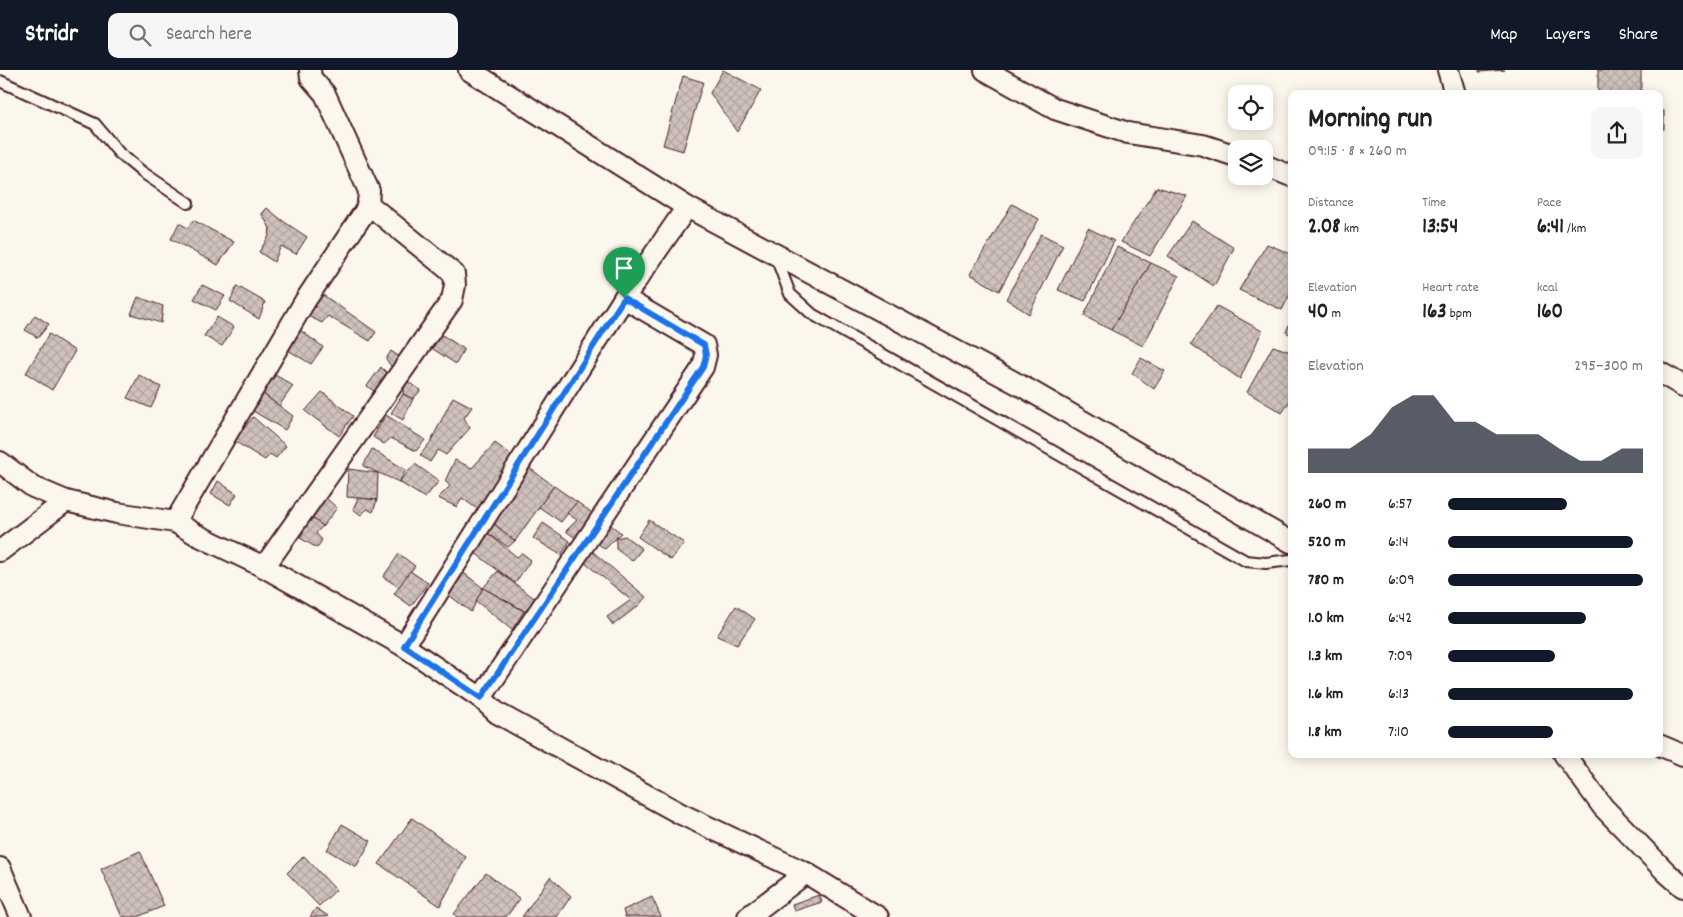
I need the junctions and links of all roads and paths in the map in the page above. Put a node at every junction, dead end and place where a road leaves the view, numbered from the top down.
1 (310, 70) edge
2 (469, 70) edge
3 (985, 70) edge
4 (1448, 70) edge
5 (0, 81) edge
6 (1454, 90) edge
7 (1228, 153) edge
8 (1273, 169) edge
9 (1288, 175) edge
10 (188, 203) dead end
11 (368, 204) junction
12 (687, 207) junction
13 (774, 254) junction
14 (624, 298) junction
15 (1663, 374) edge
16 (1683, 386) edge
17 (0, 462) edge
18 (66, 500) junction
19 (175, 522) junction
20 (1288, 540) edge
21 (0, 551) edge
22 (1288, 560) edge
23 (264, 567) junction
24 (404, 646) junction
25 (481, 698) junction
26 (1663, 747) edge
27 (1683, 755) edge
28 (1567, 758) edge
29 (0, 868) edge
30 (806, 873) junction
31 (1683, 887) edge
32 (21, 917) edge
33 (748, 917) edge
34 (878, 917) edge

1 - 11 street
2 - 12 street
3 - 7 street
4 - 6 street
5 - 10 lane
8 - 9 street
11 - 19 street
11 - 23 street
12 - 13 street
12 - 14 street
13 - 20 street
13 - 22 lane
14 - 24 street
14 - 25 street
15 - 16 street
17 - 18 street
18 - 19 street
18 - 21 street
19 - 23 street
23 - 24 street
24 - 25 street
25 - 30 street
26 - 27 street
28 - 31 street
29 - 32 street
30 - 33 street
30 - 34 street

